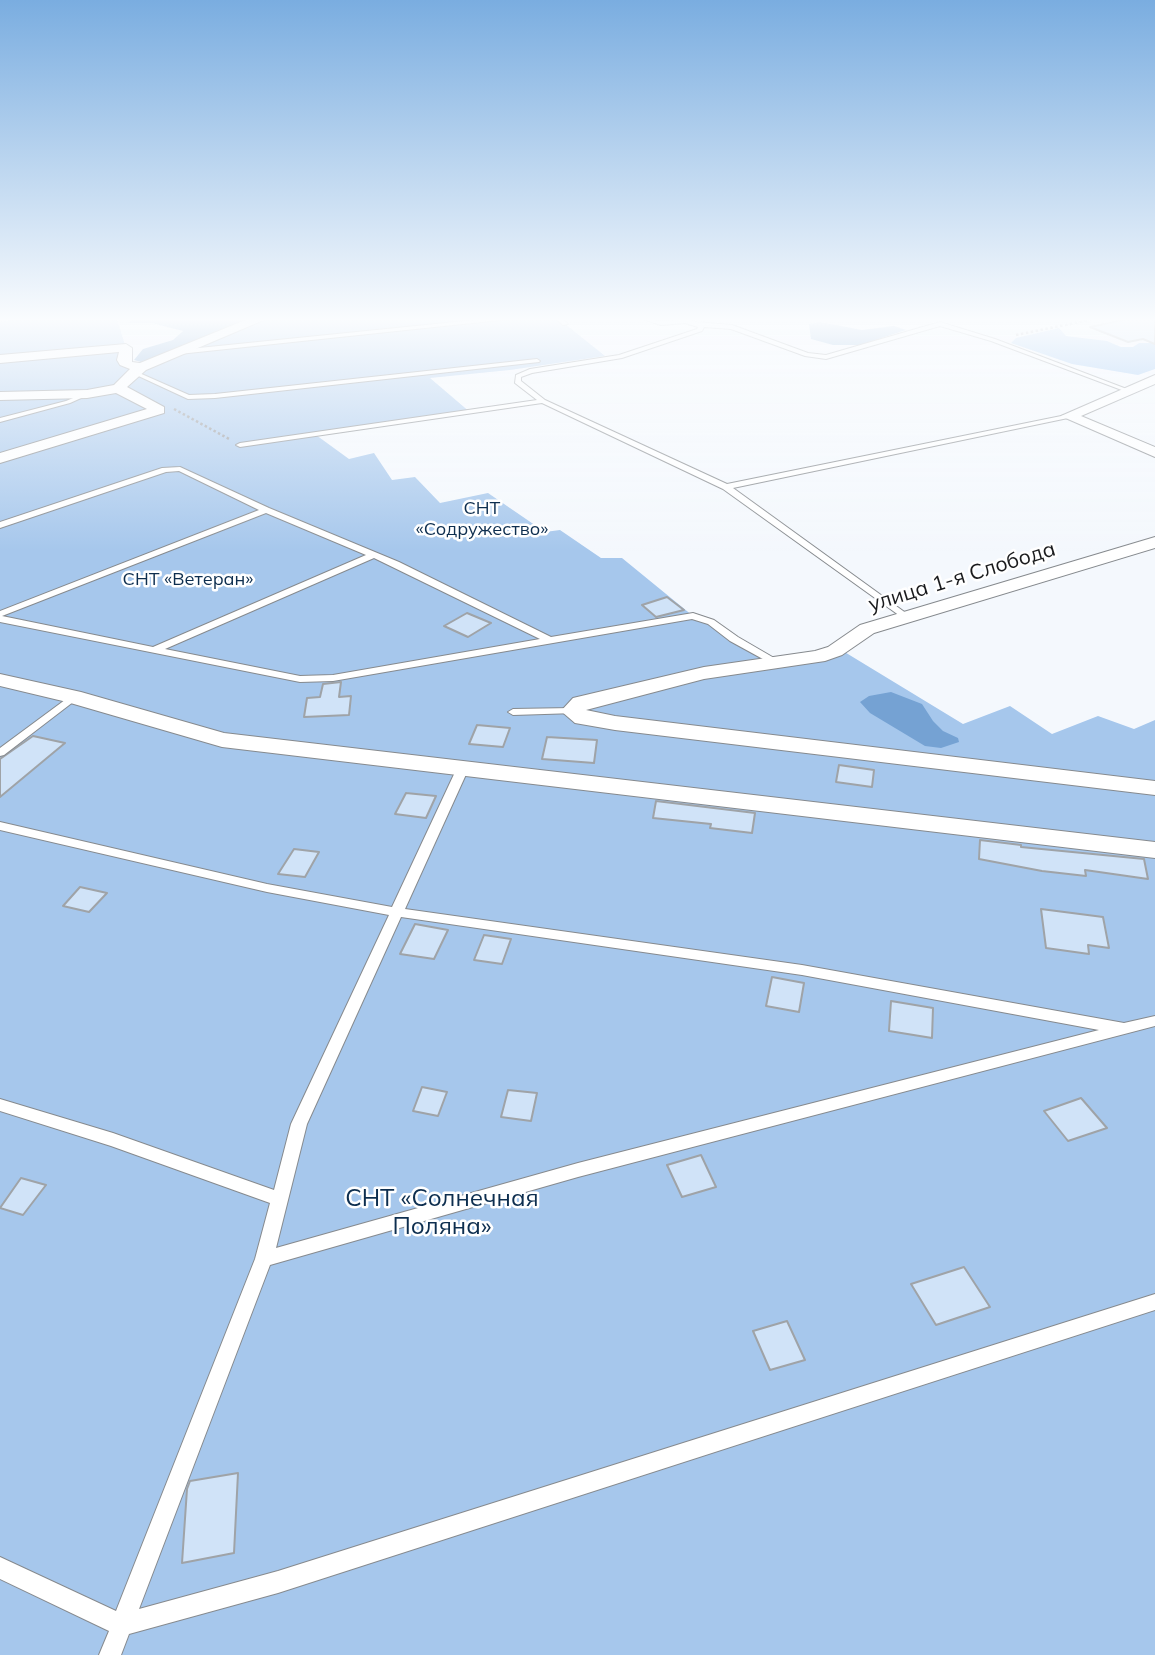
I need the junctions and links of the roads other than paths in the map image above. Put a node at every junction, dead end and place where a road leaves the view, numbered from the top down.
1 (82, 396) edge
2 (135, 396) edge
3 (187, 396) edge
4 (209, 396) edge
5 (536, 396) edge
6 (1116, 396) edge
7 (543, 401) junction
8 (1068, 416) junction
9 (0, 420) edge
10 (240, 445) road end
11 (1155, 452) edge
12 (0, 458) edge
13 (726, 487) junction
14 (266, 510) junction
15 (0, 525) edge
16 (1155, 542) edge
17 (373, 555) junction
18 (0, 616) edge
19 (906, 618) junction
20 (549, 640) junction
21 (154, 650) junction
22 (776, 662) junction
23 (0, 680) edge
24 (73, 697) junction
25 (577, 707) junction
26 (513, 712) dead end
27 (0, 753) edge
28 (462, 770) junction
29 (1155, 788) edge
30 (0, 826) edge
31 (1155, 850) edge
32 (397, 912) junction
33 (1155, 1021) edge
34 (1125, 1029) junction
35 (0, 1105) edge
36 (278, 1199) junction
37 (264, 1259) junction
38 (1155, 1302) edge
39 (0, 1568) edge
40 (121, 1625) junction
41 (110, 1655) edge

1 - 9 lane
2 - 12 street
3 - 4 lane
5 - 7 lane
6 - 8 street
7 - 10 lane
7 - 13 lane
8 - 11 street
8 - 13 lane
13 - 19 lane
14 - 15 lane
14 - 17 lane
14 - 18 lane
16 - 19 street, улица 1-я Слобода
17 - 20 lane
17 - 21 lane
18 - 21 lane
19 - 22 street, улица 1-я Слобода
20 - 21 lane
20 - 22 lane
22 - 25 street, улица 1-я Слобода
23 - 24 street
24 - 27 lane
24 - 28 street
25 - 26 lane
25 - 29 street
28 - 31 street
28 - 32 lane
30 - 32 lane
32 - 34 lane
32 - 36 lane
33 - 34 lane
34 - 37 lane
35 - 36 lane
36 - 37 lane
37 - 40 lane
38 - 40 lane
39 - 40 lane
40 - 41 lane

